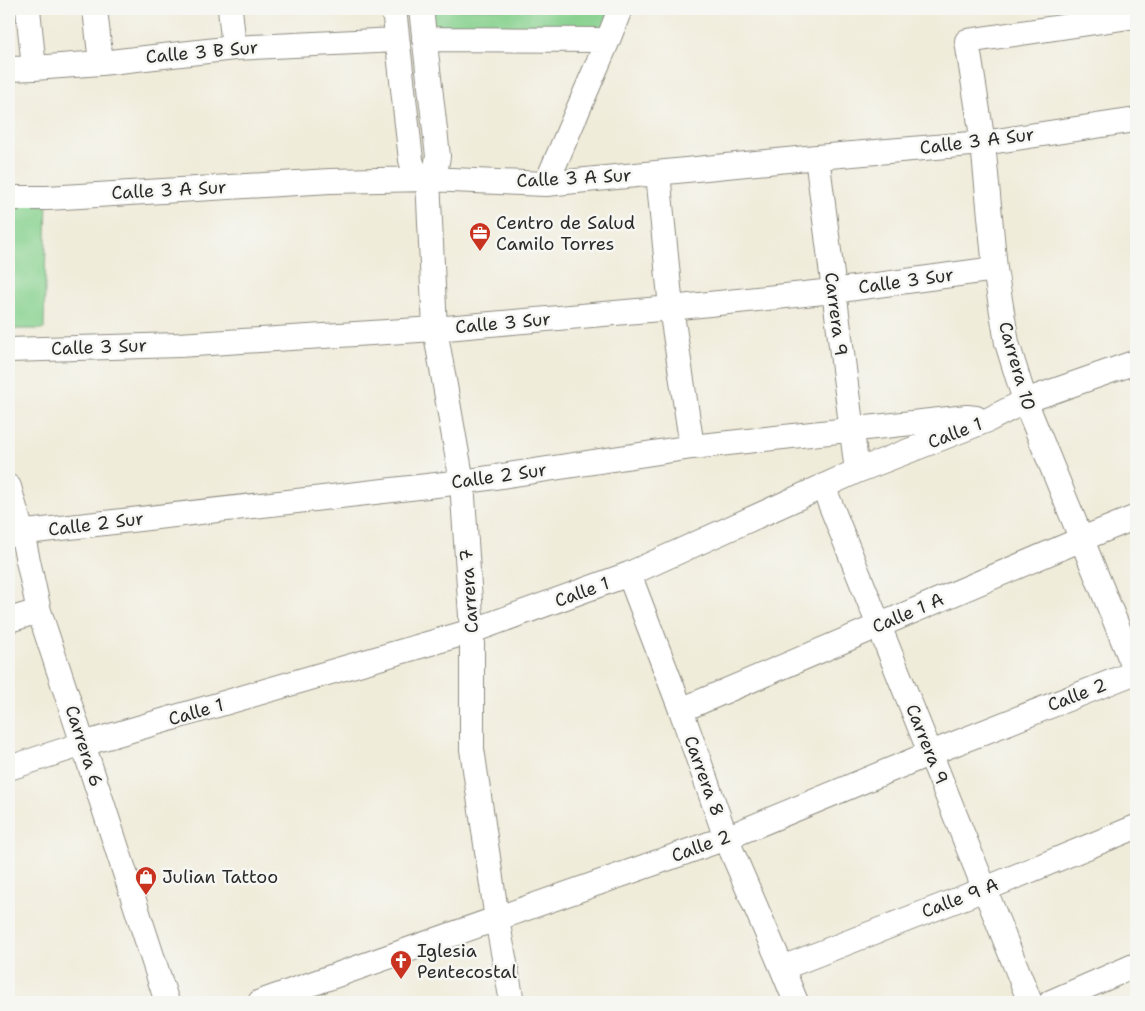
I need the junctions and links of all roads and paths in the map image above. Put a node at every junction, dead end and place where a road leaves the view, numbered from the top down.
1 (28, 9) edge
2 (95, 9) edge
3 (230, 9) edge
4 (394, 9) edge
5 (420, 9) edge
6 (620, 9) edge
7 (1136, 16) edge
8 (396, 40) junction
9 (424, 40) junction
10 (608, 40) junction
11 (234, 48) junction
12 (101, 63) junction
13 (34, 68) junction
14 (9, 69) edge
15 (1136, 120) edge
16 (983, 143) junction
17 (817, 157) junction
18 (658, 173) junction
19 (428, 178) junction
20 (546, 184) junction
21 (9, 198) edge
22 (996, 269) junction
23 (833, 291) junction
24 (671, 308) junction
25 (434, 329) junction
26 (9, 350) edge
27 (1136, 362) edge
28 (1025, 401) junction
29 (988, 420) junction
30 (851, 429) junction
31 (692, 447) junction
32 (857, 471) junction
33 (462, 482) junction
34 (824, 486) junction
35 (9, 488) edge
36 (1136, 517) edge
37 (15, 534) edge
38 (1082, 539) junction
39 (629, 574) junction
40 (39, 611) junction
41 (9, 620) edge
42 (879, 625) junction
43 (472, 631) junction
44 (1136, 672) edge
45 (681, 710) junction
46 (84, 744) junction
47 (931, 752) junction
48 (9, 768) edge
49 (1136, 827) edge
50 (726, 838) junction
51 (985, 889) junction
52 (497, 918) junction
53 (1136, 965) edge
54 (782, 968) junction
55 (167, 1002) edge
56 (260, 1002) edge
57 (512, 1002) edge
58 (796, 1002) edge
59 (1030, 1002) edge
60 (1051, 1002) edge

1 - 13 street
2 - 12 street
3 - 11 street
4 - 8 street
5 - 9 street, Carrera 7
6 - 10 street
7 - 16 street, Carrera 10
8 - 11 street, Calle 3 B Sur
8 - 19 street
9 - 10 street
9 - 19 street, Carrera 7
10 - 20 street
11 - 12 street, Calle 3 B Sur
12 - 13 street, Calle 3 B Sur
13 - 14 street, Calle 3 B Sur
15 - 16 street, Calle 3 A Sur
16 - 17 street, Calle 3 A Sur
16 - 22 street, Carrera 10
17 - 18 street, Calle 3 A Sur
17 - 23 street, Carrera 9
18 - 20 street, Calle 3 A Sur
18 - 24 street
19 - 20 street, Calle 3 A Sur
19 - 21 street, Calle 3 A Sur
19 - 25 street, Carrera 7
22 - 23 street, Calle 3 Sur
22 - 28 street, Carrera 10
23 - 24 street, Calle 3 Sur
23 - 30 street, Carrera 9
24 - 25 street, Calle 3 Sur
24 - 31 street
25 - 26 street, Calle 3 Sur
25 - 33 street, Carrera 7
27 - 28 street, Calle 1
28 - 29 street, Calle 1
28 - 38 street, Carrera 10
29 - 30 street, Calle 2 Sur
29 - 32 street, Calle 1
30 - 31 street, Calle 2 Sur
30 - 32 street, Carrera 9
31 - 33 street, Calle 2 Sur
32 - 34 street, Calle 1
33 - 37 street, Calle 2 Sur
33 - 43 street, Carrera 7
34 - 39 street, Calle 1
34 - 42 street, Carrera 9
35 - 37 street, Carrera 6
36 - 38 street, Calle 1 A
37 - 40 street, Carrera 6
38 - 42 street, Calle 1 A
38 - 44 street, Carrera 10
39 - 43 street, Calle 1
39 - 45 street, Carrera 8
40 - 41 street
40 - 46 street, Carrera 6
42 - 45 street, Calle 1 A
42 - 47 street, Carrera 9
43 - 46 street, Calle 1
43 - 52 street, Carrera 7
44 - 47 street, Calle 2
45 - 50 street, Carrera 8
46 - 48 street, Calle 1
46 - 55 street, Carrera 6
47 - 50 street, Calle 2
47 - 51 street, Carrera 9
49 - 51 street, Calle 9 A
50 - 52 street, Calle 2
50 - 54 street, Carrera 8
51 - 54 street, Calle 9 A
51 - 59 street, Carrera 9
52 - 56 street, Calle 2
52 - 57 street, Carrera 7
53 - 60 street
54 - 58 street, Carrera 8

